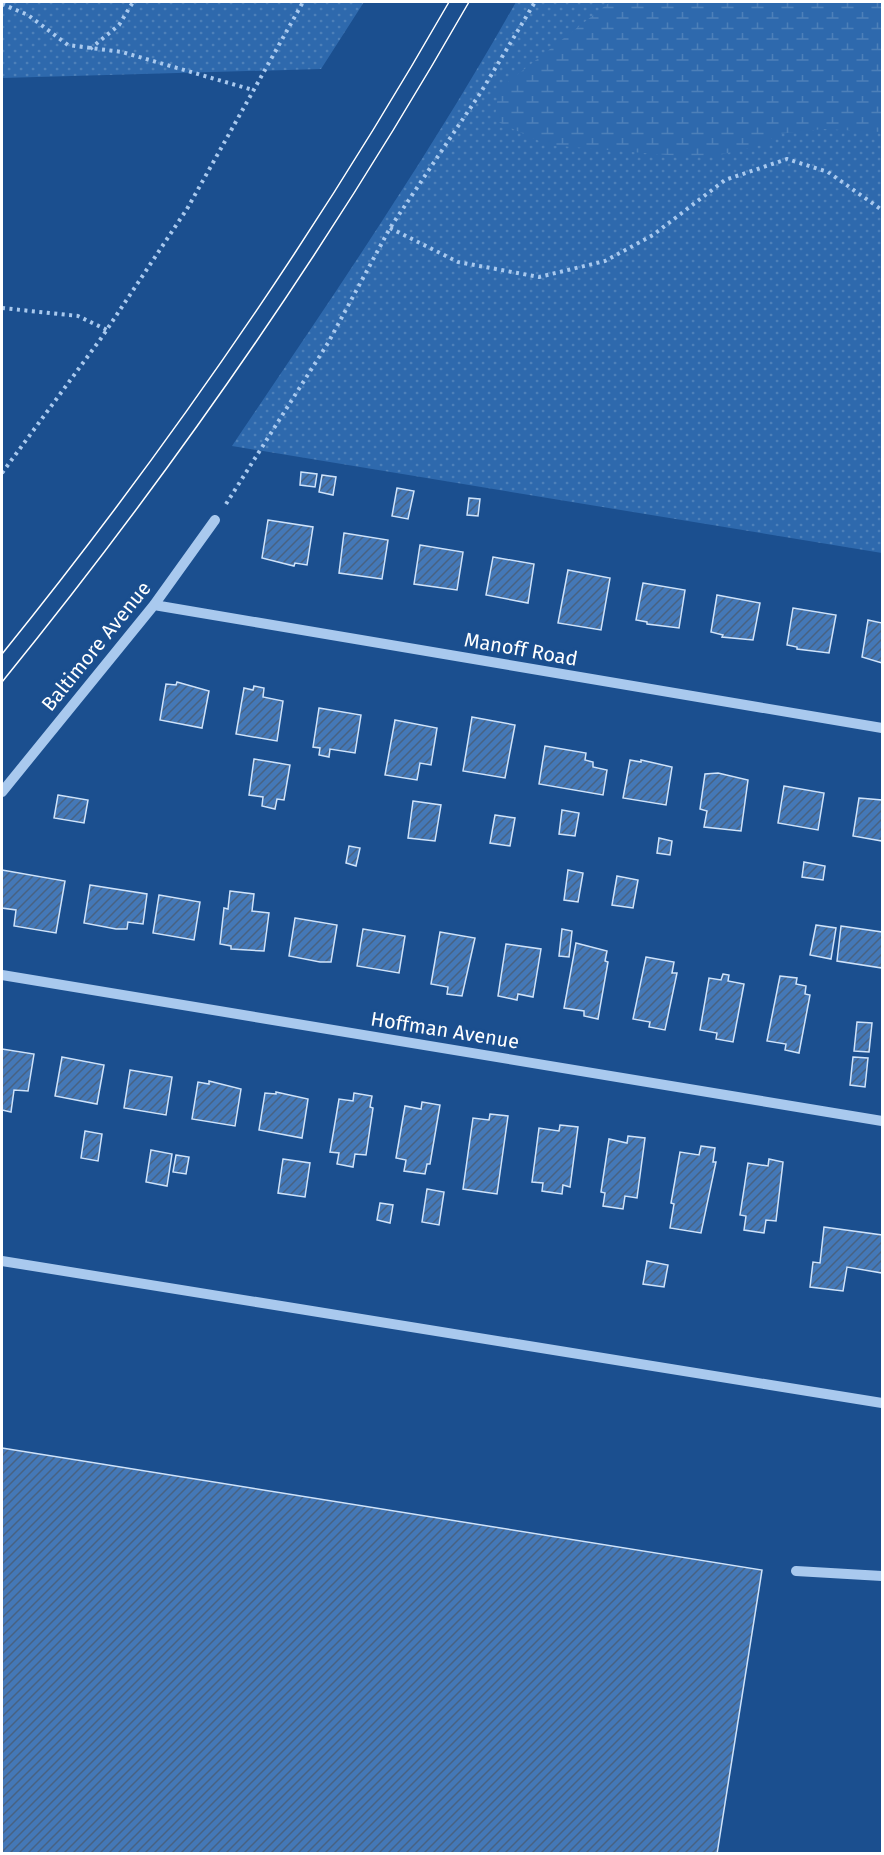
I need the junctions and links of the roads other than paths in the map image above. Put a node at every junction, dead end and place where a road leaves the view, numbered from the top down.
1 (215, 520) road end
2 (154, 605) junction
3 (882, 728) edge
4 (2, 792) edge
5 (2, 975) edge
6 (882, 1121) edge
7 (2, 1260) edge
8 (882, 1403) edge
9 (796, 1571) dead end
10 (882, 1576) edge

1 - 2 street, Baltimore Avenue
2 - 3 street, Manoff Road
2 - 4 street, Baltimore Avenue
5 - 6 street, Hoffman Avenue
7 - 8 street
9 - 10 street

